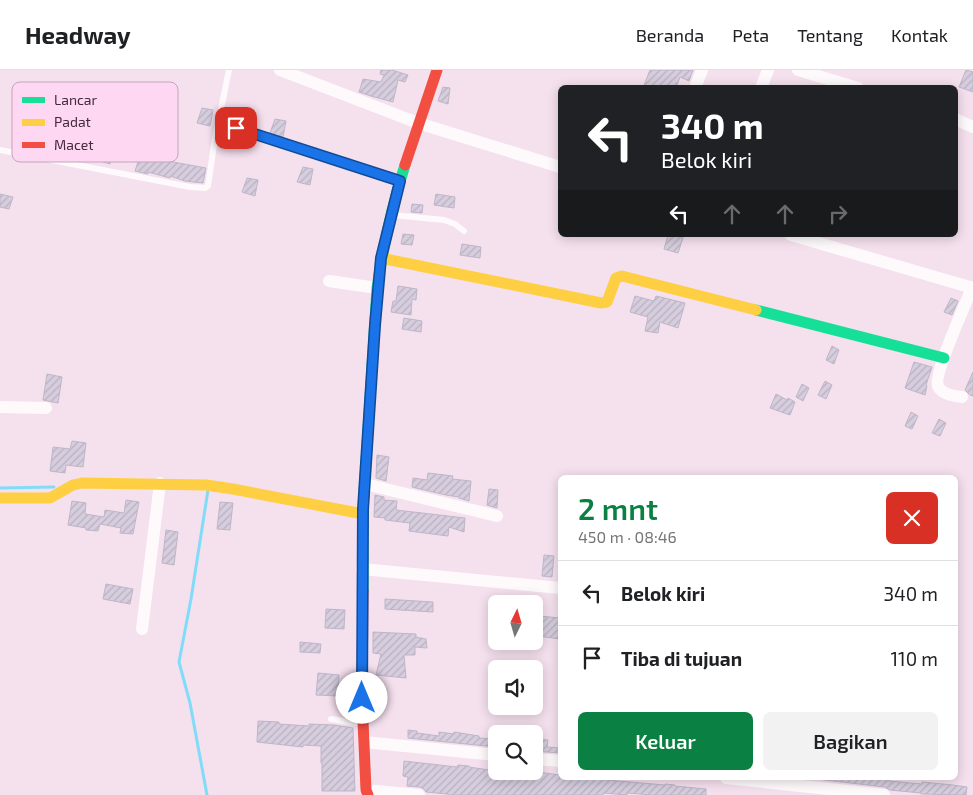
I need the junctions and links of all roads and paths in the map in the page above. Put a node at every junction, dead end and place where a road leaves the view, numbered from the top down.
1 (229, 70) edge
2 (280, 70) edge
3 (437, 70) edge
4 (702, 70) edge
5 (768, 70) edge
6 (798, 70) edge
7 (310, 79) edge
8 (696, 85) edge
9 (762, 85) edge
10 (848, 85) edge
11 (218, 122) junction
12 (418, 123) junction
13 (958, 123) edge
14 (973, 127) edge
15 (62, 162) edge
16 (558, 166) edge
17 (400, 181) junction
18 (392, 215) junction
19 (464, 231) dead end
20 (798, 237) edge
21 (381, 258) junction
22 (329, 281) dead end
23 (377, 288) junction
24 (972, 288) edge
25 (944, 358) junction
26 (962, 397) dead end
27 (0, 407) edge
28 (46, 408) dead end
29 (160, 483) junction
30 (365, 484) junction
31 (0, 498) edge
32 (363, 514) junction
33 (497, 516) dead end
34 (362, 569) junction
35 (558, 588) edge
36 (142, 629) dead end
37 (331, 719) dead end
38 (363, 724) junction
39 (364, 742) junction
40 (488, 754) edge
41 (543, 760) edge
42 (558, 761) edge
43 (745, 780) edge
44 (367, 792) edge
45 (419, 795) edge
46 (884, 795) edge

1 - 11 lane
2 - 7 street
3 - 12 street
4 - 8 street
5 - 9 street
6 - 10 street
7 - 12 street
11 - 15 lane
11 - 17 lane
12 - 16 street
12 - 17 street
13 - 14 street
17 - 18 street
18 - 19 lane
18 - 21 street
20 - 24 street
21 - 23 street
21 - 25 street
22 - 23 street
23 - 30 street
24 - 25 street
25 - 26 street
27 - 28 street
29 - 31 street
29 - 32 street
29 - 36 street
30 - 32 street
30 - 33 street
32 - 34 street
34 - 35 street
34 - 38 street
37 - 38 lane
38 - 39 street
39 - 40 street
39 - 44 street
41 - 42 street
43 - 46 street
44 - 45 street

